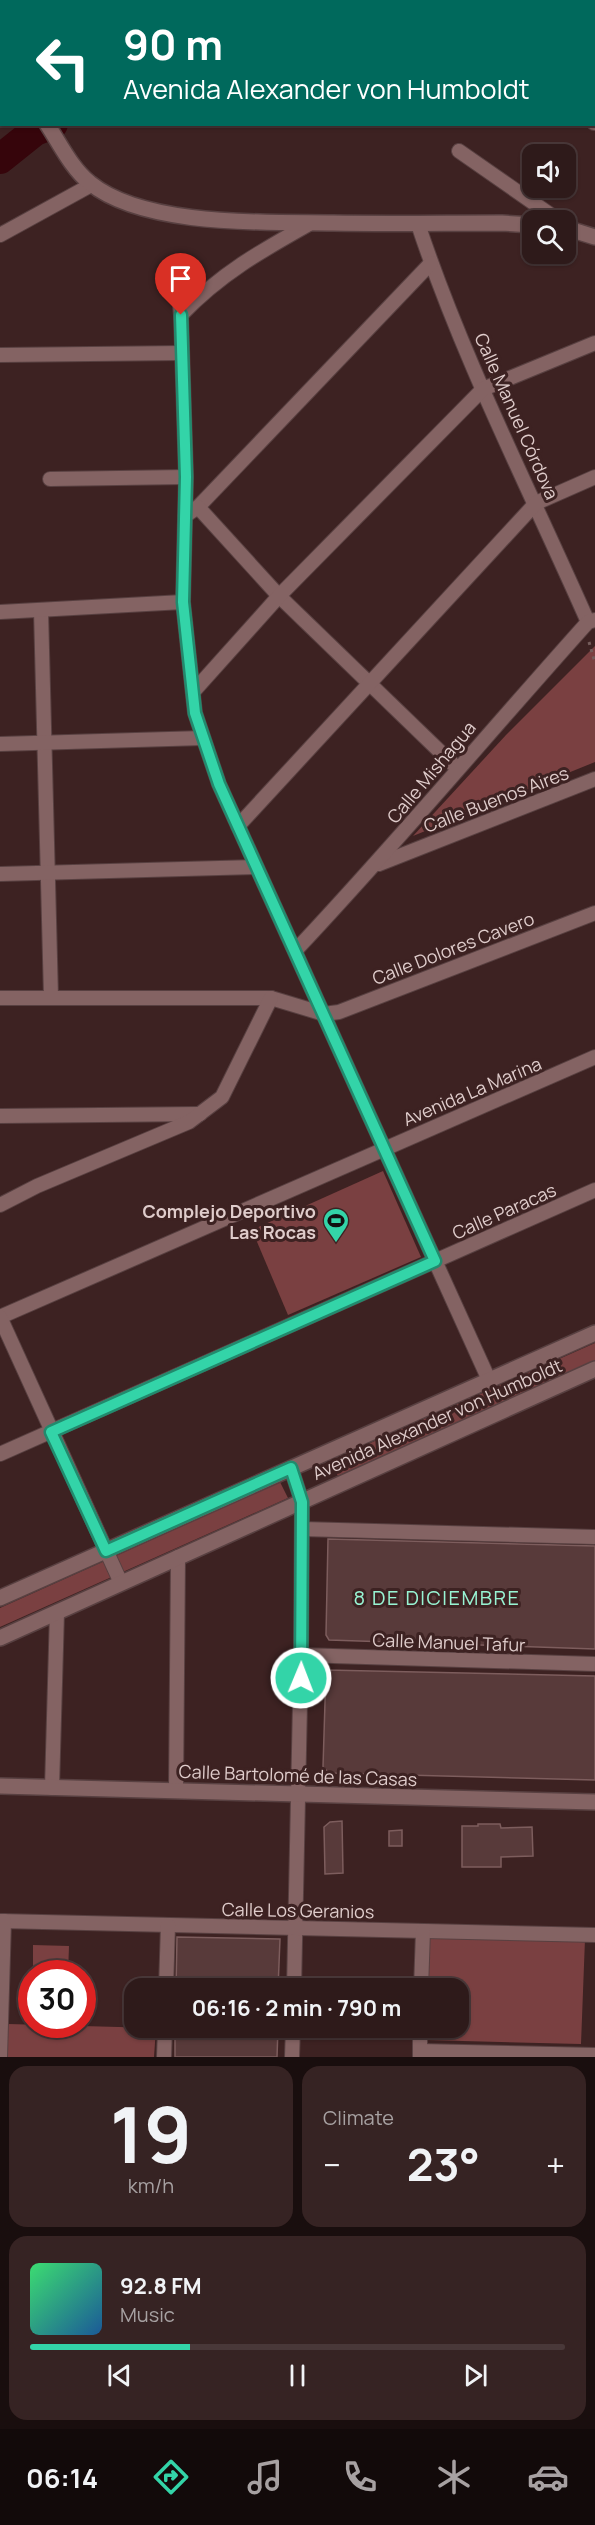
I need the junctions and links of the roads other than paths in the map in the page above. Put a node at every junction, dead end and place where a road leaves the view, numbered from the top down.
1 (48, 126) edge
2 (459, 151) dead end
3 (86, 180) junction
4 (542, 210) edge
5 (311, 223) junction
6 (418, 224) junction
7 (522, 225) edge
8 (576, 230) edge
9 (0, 235) edge
10 (595, 237) edge
11 (431, 263) junction
12 (176, 271) dead end
13 (181, 315) junction
14 (595, 343) edge
15 (182, 353) junction
16 (0, 355) edge
17 (483, 389) junction
18 (186, 477) junction
19 (595, 477) edge
20 (50, 479) dead end
21 (536, 503) junction
22 (198, 507) junction
23 (185, 516) junction
24 (279, 597) junction
25 (183, 602) junction
26 (41, 610) junction
27 (0, 612) edge
28 (591, 621) edge
29 (368, 683) junction
30 (193, 692) junction
31 (203, 738) junction
32 (0, 744) edge
33 (44, 744) junction
34 (457, 768) junction
35 (595, 779) edge
36 (238, 826) junction
37 (376, 865) junction
38 (256, 867) junction
39 (48, 872) junction
40 (0, 874) edge
41 (595, 913) edge
42 (295, 951) junction
43 (51, 997) junction
44 (0, 998) edge
45 (271, 998) junction
46 (324, 1014) junction
47 (595, 1057) edge
48 (200, 1114) junction
49 (0, 1116) edge
50 (384, 1148) junction
51 (595, 1190) edge
52 (0, 1205) edge
53 (435, 1261) junction
54 (0, 1317) edge
55 (595, 1333) edge
56 (595, 1369) edge
57 (489, 1380) junction
58 (51, 1432) junction
59 (0, 1454) edge
60 (291, 1468) junction
61 (302, 1502) junction
62 (302, 1529) junction
63 (595, 1537) edge
64 (106, 1551) junction
65 (178, 1557) junction
66 (121, 1583) junction
67 (0, 1599) edge
68 (57, 1612) junction
69 (0, 1638) edge
70 (301, 1655) junction
71 (595, 1664) edge
72 (0, 1786) edge
73 (52, 1788) junction
74 (176, 1791) junction
75 (298, 1794) junction
76 (595, 1802) edge
77 (2, 1921) edge
78 (168, 1925) junction
79 (295, 1928) junction
80 (423, 1931) junction
81 (595, 1935) edge
82 (166, 1978) edge
83 (294, 1978) edge
84 (421, 1978) edge
85 (165, 2038) edge
86 (293, 2038) edge
87 (420, 2038) edge
88 (420, 2054) edge
89 (594, 2055) edge
90 (0, 2057) edge
91 (164, 2057) edge
92 (292, 2057) edge

1 - 3 main road
2 - 4 street
3 - 5 main road
3 - 9 street
5 - 6 main road
5 - 13 street
6 - 7 main road
6 - 11 street, Calle Manuel Córdova
8 - 10 main road
11 - 17 street, Calle Manuel Córdova
11 - 22 street
12 - 13 street
13 - 15 street
14 - 17 street
15 - 16 street
15 - 18 street
17 - 21 street, Calle Manuel Córdova
17 - 24 street
18 - 20 street
18 - 23 street
19 - 21 street
21 - 28 street, Calle Manuel Córdova
21 - 29 street
22 - 23 street
22 - 24 street
23 - 25 street
24 - 29 street
24 - 30 street
25 - 26 street
25 - 30 street
26 - 27 street
26 - 33 street
28 - 34 street, Calle Mishagua
29 - 34 street
29 - 36 street
30 - 31 street
31 - 33 street
31 - 36 street
32 - 33 street
33 - 39 street
34 - 37 street, Calle Mishagua
35 - 37 street, Calle Buenos Aires
36 - 38 street
37 - 42 street, Calle Mishagua
38 - 39 street
38 - 42 street
39 - 40 street
39 - 43 street
41 - 46 street, Calle Dolores Cavero
42 - 46 street
43 - 44 street
43 - 45 street
45 - 46 street
45 - 48 street
46 - 50 street
47 - 50 street, Avenida La Marina
48 - 49 street
48 - 52 street
50 - 53 street
50 - 54 street, Avenida La Marina
51 - 53 street, Calle Paracas
53 - 57 street
53 - 58 street, Calle Paracas
54 - 58 street
55 - 57 main road, Avenida Alexander von Humboldt
56 - 61 main road, Avenida Alexander von Humboldt
57 - 60 main road, Avenida Alexander von Humboldt
58 - 59 street, Calle Paracas
58 - 64 street
60 - 61 street
60 - 64 main road, Avenida Alexander von Humboldt
61 - 62 street
61 - 65 main road, Avenida Alexander von Humboldt
62 - 63 street
62 - 70 street
64 - 66 street
64 - 67 main road, Avenida Alexander von Humboldt
65 - 66 main road, Avenida Alexander von Humboldt
65 - 74 street
66 - 68 main road, Avenida Alexander von Humboldt
68 - 69 main road, Avenida Alexander von Humboldt
68 - 73 street
70 - 71 street, Calle Manuel Tafur
70 - 75 street
72 - 73 main road, Calle Bartolomé de las Casas
73 - 74 main road, Calle Bartolomé de las Casas
74 - 75 main road, Calle Bartolomé de las Casas
75 - 76 main road, Calle Bartolomé de las Casas
75 - 79 street
77 - 78 street, Calle Los Geranios
77 - 90 street
78 - 79 street, Calle Los Geranios
78 - 82 street
79 - 80 street, Calle Los Geranios
79 - 83 street
80 - 81 street, Calle Los Geranios
80 - 84 street
85 - 91 street
86 - 92 street
87 - 88 street
88 - 89 street

